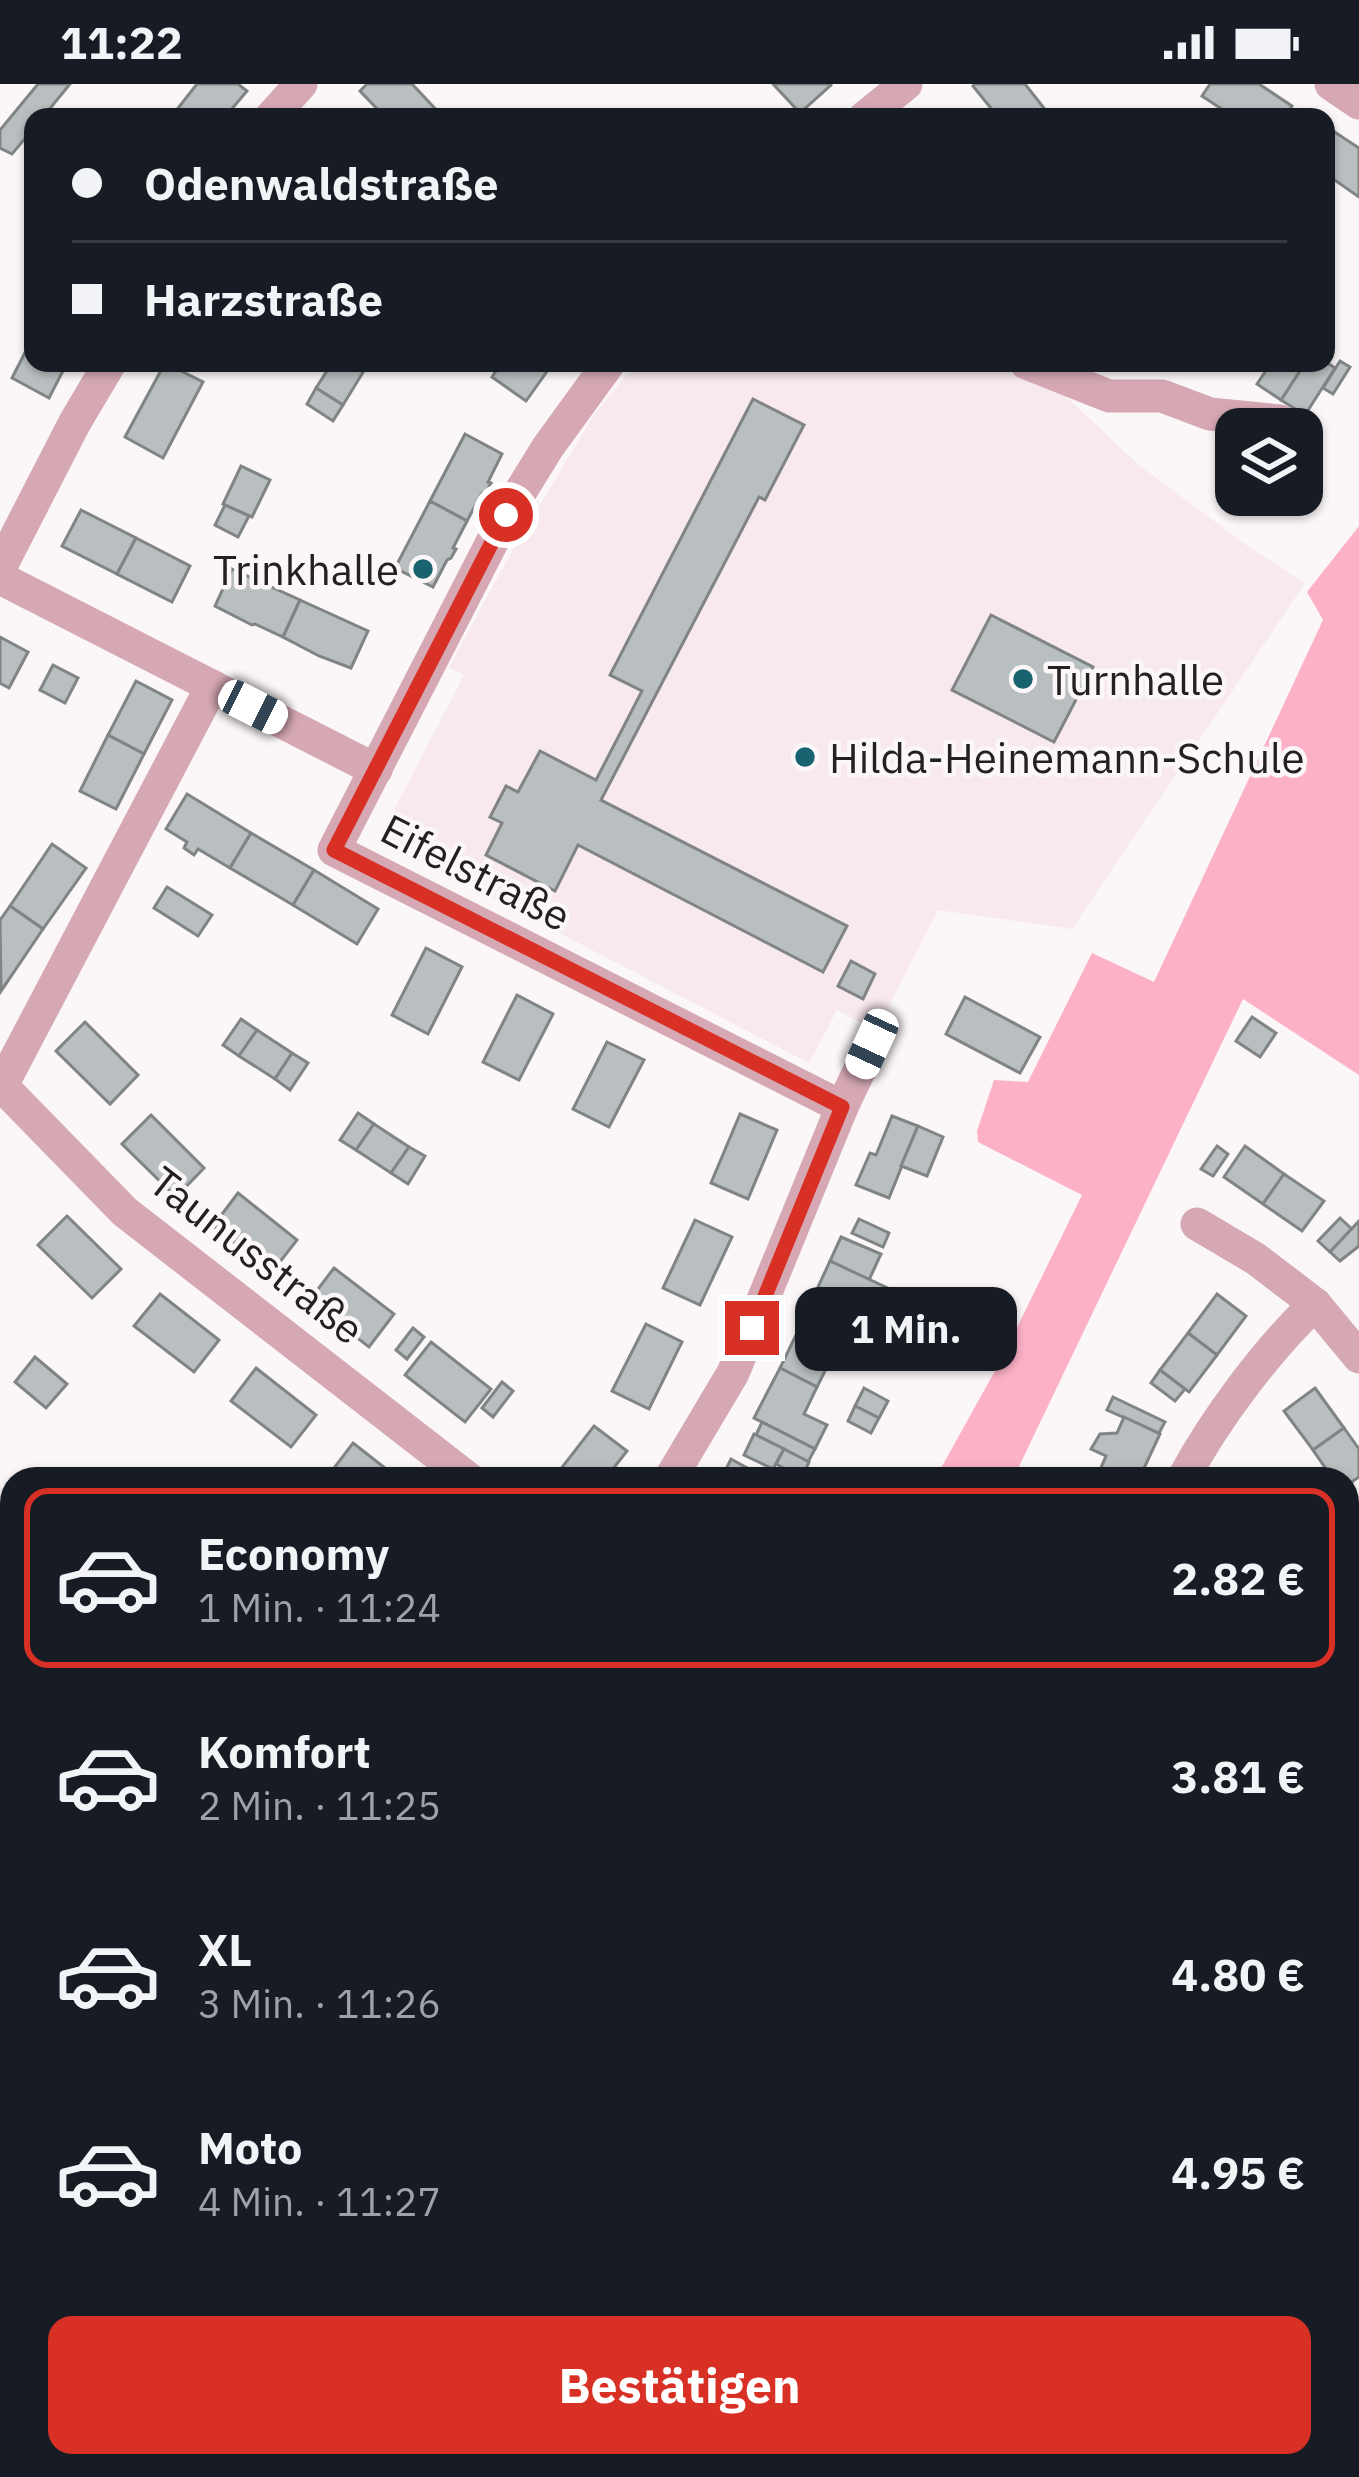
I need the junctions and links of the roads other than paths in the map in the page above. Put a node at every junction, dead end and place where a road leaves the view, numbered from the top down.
1 (301, 84) edge
2 (906, 84) edge
3 (1331, 84) edge
4 (1359, 103) edge
5 (280, 108) edge
6 (876, 108) edge
7 (105, 372) edge
8 (602, 372) edge
9 (1049, 372) edge
10 (1215, 414) edge
11 (0, 573) edge
12 (212, 686) junction
13 (376, 770) junction
14 (872, 1044) dead end
15 (1, 1087) edge
16 (842, 1107) junction
17 (1197, 1225) dead end
18 (1315, 1304) junction
19 (1359, 1357) edge
20 (454, 1467) edge
21 (677, 1467) edge
22 (1190, 1467) edge

1 - 5 street
2 - 6 street
3 - 4 street
7 - 11 street
8 - 13 street
9 - 10 street
11 - 12 street, Eifelstraße
12 - 13 street, Eifelstraße
12 - 15 street
13 - 16 street, Eifelstraße
14 - 16 street
15 - 20 street, Taunusstraße
16 - 21 street
17 - 18 street
18 - 19 street
18 - 22 street

